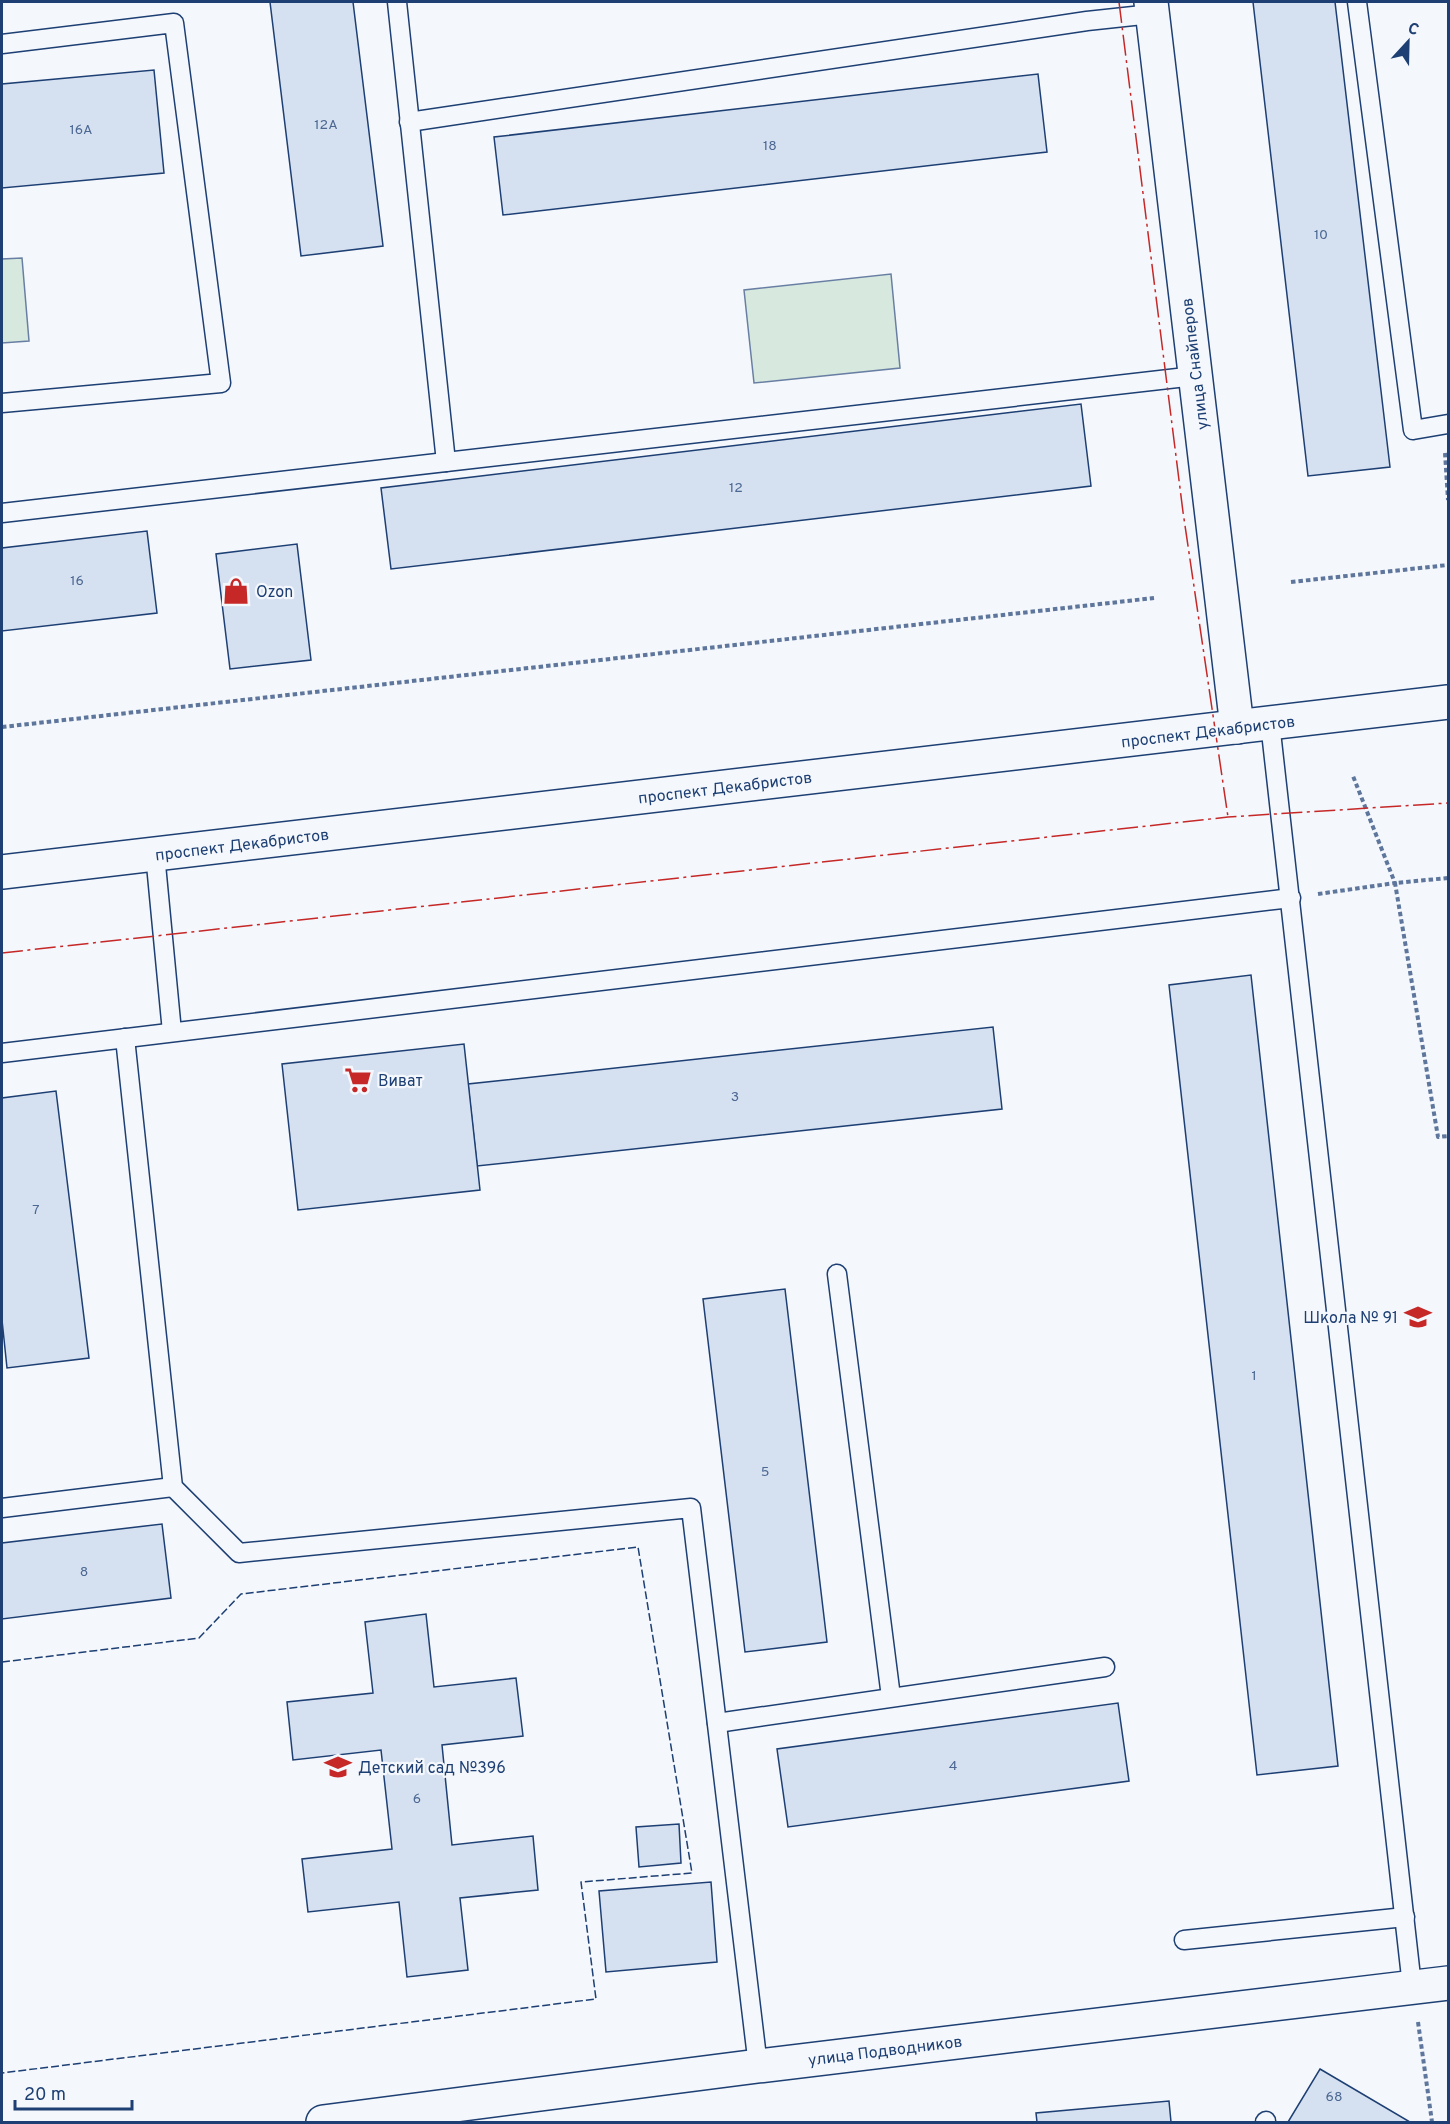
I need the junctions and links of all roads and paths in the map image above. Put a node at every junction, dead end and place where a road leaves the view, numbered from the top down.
1 (396, 2) edge
2 (1357, 2) edge
3 (1152, 8) edge
4 (2, 44) edge
5 (409, 122) junction
6 (1195, 376) junction
7 (2, 403) edge
8 (1445, 425) edge
9 (446, 462) junction
10 (1449, 500) edge
11 (2, 513) edge
12 (1449, 565) edge
13 (1291, 582) dead end
14 (1154, 598) dead end
15 (1449, 702) edge
16 (1270, 723) junction
17 (2, 727) edge
18 (1237, 727) junction
19 (1353, 776) dead end
20 (155, 854) junction
21 (2, 872) edge
22 (1448, 879) edge
23 (1395, 884) junction
24 (1291, 898) junction
25 (172, 1032) junction
26 (125, 1038) junction
27 (2, 1053) edge
28 (1449, 1136) edge
29 (837, 1274) dead end
30 (173, 1487) junction
31 (2, 1508) edge
32 (1105, 1667) dead end
33 (891, 1697) junction
34 (717, 1723) junction
35 (1405, 1917) junction
36 (1184, 1940) dead end
37 (1449, 1983) edge
38 (1412, 1986) junction
39 (758, 2066) junction
40 (322, 2122) edge
41 (1432, 2122) edge

1 - 5 lane
2 - 8 lane
3 - 5 lane
3 - 6 street, улица Снайперов
4 - 7 lane
5 - 9 lane
6 - 9 lane
6 - 18 street, улица Снайперов
8 - 10 path
9 - 11 lane
12 - 13 path
14 - 17 path
15 - 16 street, проспект Декабристов
16 - 18 street, проспект Декабристов
16 - 24 lane
18 - 20 street, проспект Декабристов
19 - 23 path
20 - 21 street, проспект Декабристов
20 - 25 lane
22 - 23 path
23 - 24 path
23 - 28 path
24 - 25 lane
24 - 35 lane
25 - 26 lane
26 - 27 lane
26 - 30 lane
29 - 33 lane
30 - 31 lane
30 - 34 lane
32 - 33 lane
33 - 34 lane
34 - 39 lane
35 - 36 lane
35 - 38 lane
37 - 38 street, улица Подводников
38 - 39 street, улица Подводников
38 - 41 path
39 - 40 street, улица Подводников

